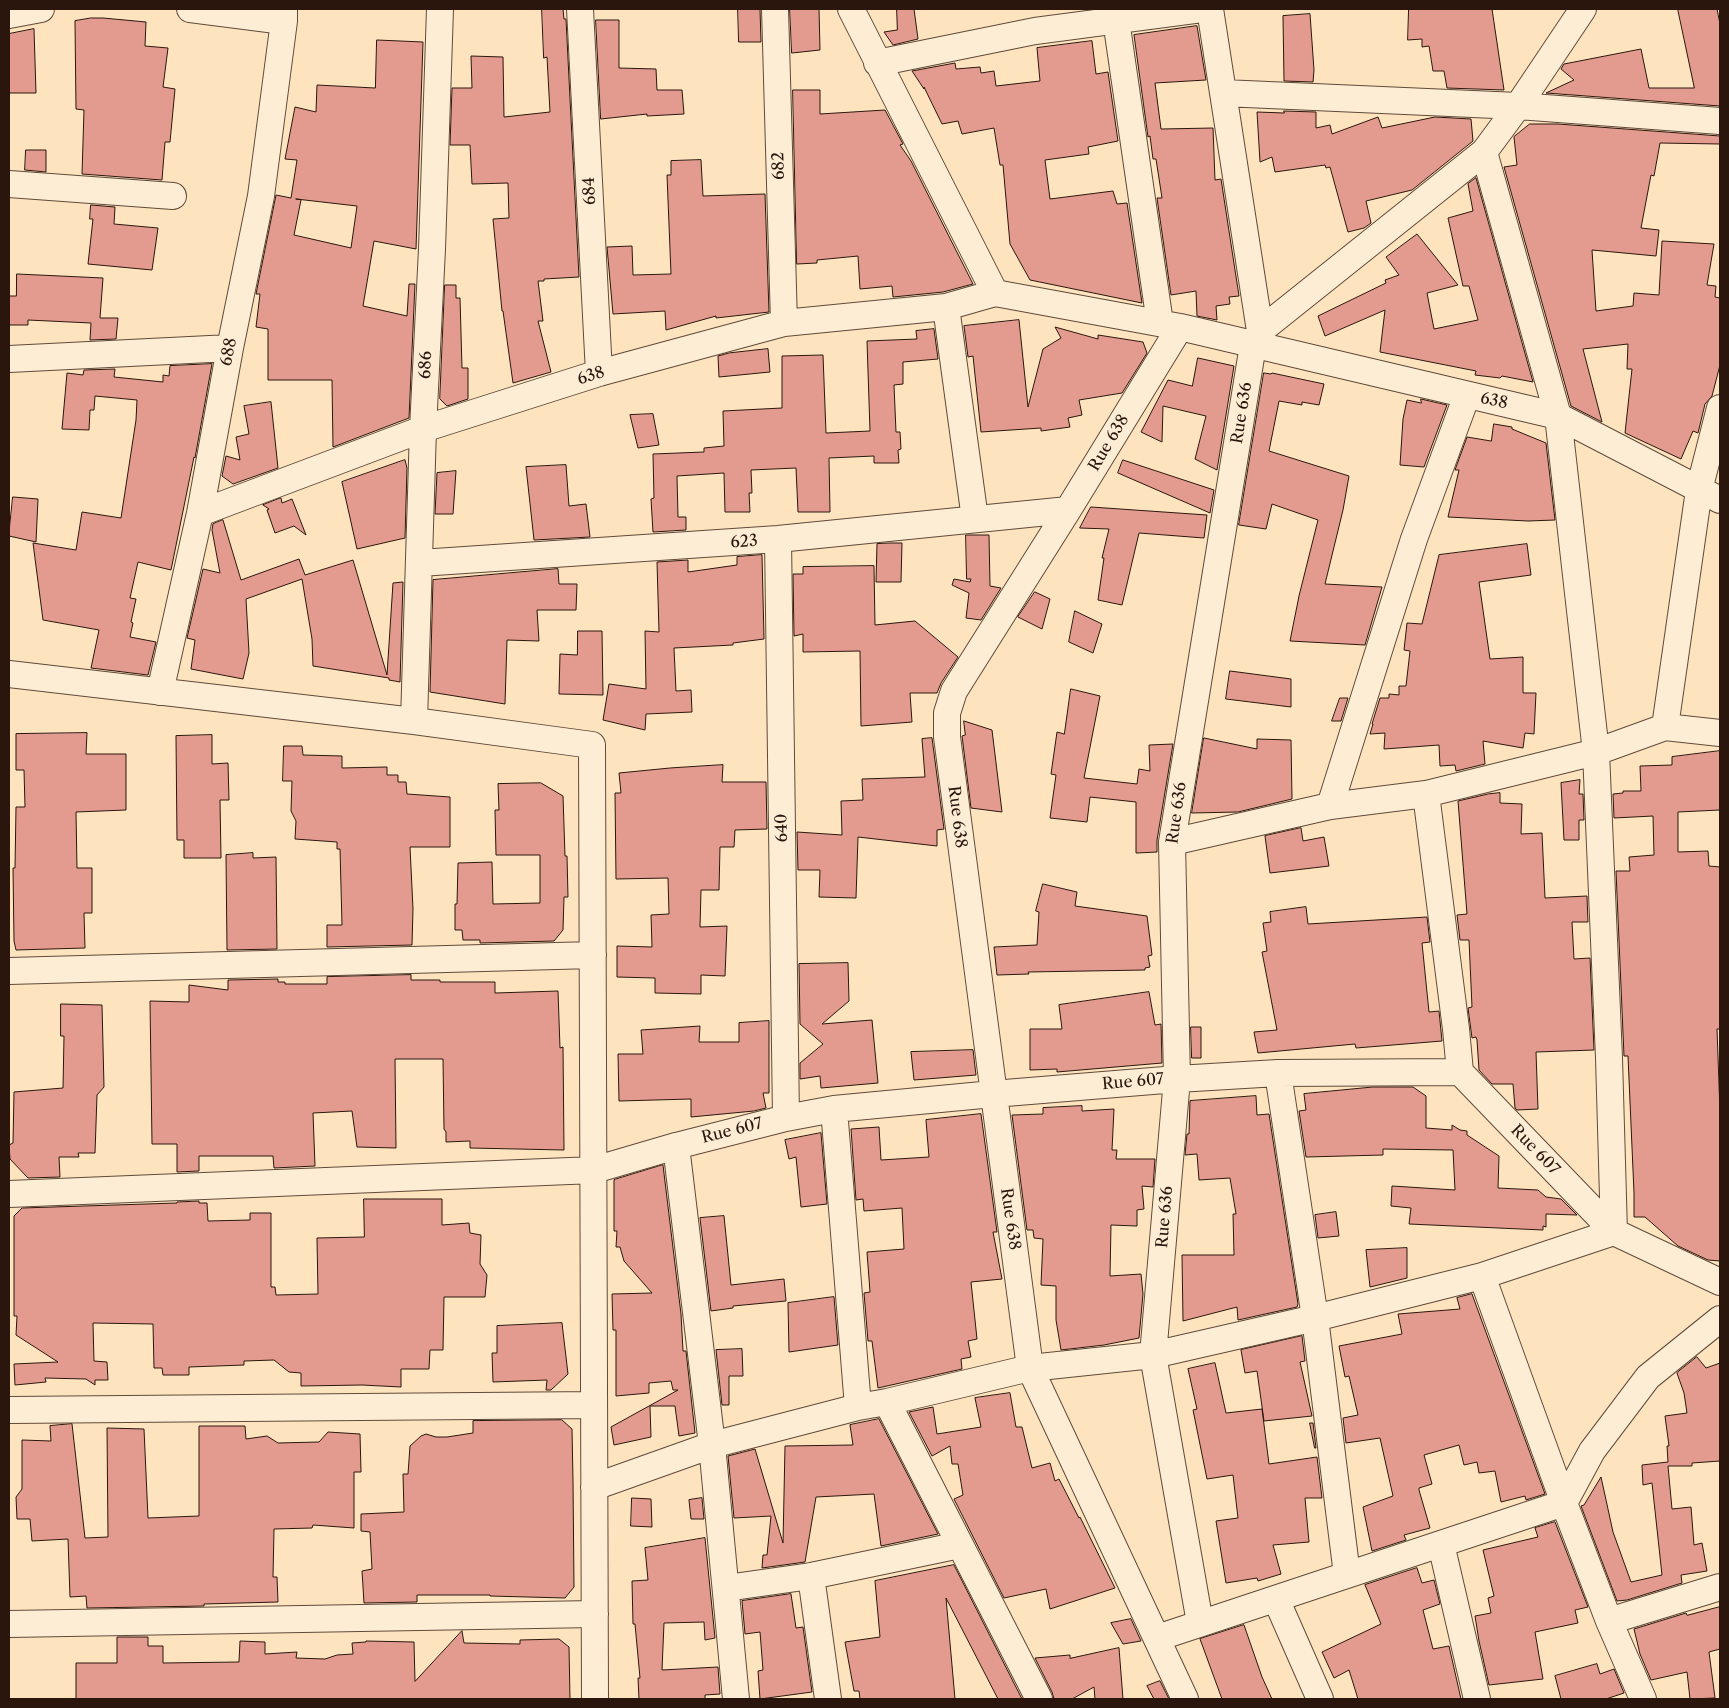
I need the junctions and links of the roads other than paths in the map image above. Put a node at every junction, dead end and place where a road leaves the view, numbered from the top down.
1 (41, 9) edge
2 (190, 9) edge
3 (440, 9) edge
4 (580, 9) edge
5 (775, 9) edge
6 (851, 9) edge
7 (1202, 9) edge
8 (1210, 9) edge
9 (1582, 9) edge
10 (9, 15) edge
11 (284, 15) edge
12 (1033, 20) edge
13 (1116, 20) junction
14 (877, 63) junction
15 (1223, 93) junction
16 (1518, 106) junction
17 (1720, 122) edge
18 (1484, 152) junction
19 (9, 184) edge
20 (173, 196) dead end
21 (995, 293) junction
22 (946, 307) junction
23 (784, 323) junction
24 (1170, 325) junction
25 (1256, 338) junction
26 (230, 348) junction
27 (9, 358) edge
28 (599, 374) junction
29 (1467, 395) junction
30 (1720, 408) edge
31 (1558, 416) junction
32 (423, 430) junction
33 (1710, 495) edge
34 (1068, 510) junction
35 (200, 514) junction
36 (975, 519) junction
37 (778, 540) junction
38 (420, 563) junction
39 (9, 674) edge
40 (160, 692) junction
41 (414, 721) junction
42 (1665, 727) junction
43 (1720, 733) edge
44 (1596, 752) junction
45 (1426, 794) junction
46 (1330, 806) junction
47 (1172, 842) junction
48 (593, 955) junction
49 (9, 971) edge
50 (1460, 1072) junction
51 (1278, 1073) junction
52 (1177, 1079) junction
53 (993, 1094) junction
54 (834, 1109) junction
55 (786, 1118) junction
56 (676, 1146) junction
57 (594, 1170) junction
58 (9, 1194) edge
59 (1614, 1232) junction
60 (1482, 1276) junction
61 (1720, 1282) edge
62 (1315, 1318) junction
63 (1720, 1319) edge
64 (1153, 1355) junction
65 (1030, 1368) junction
66 (887, 1402) junction
67 (594, 1405) junction
68 (858, 1407) junction
69 (9, 1410) edge
70 (712, 1445) junction
71 (594, 1487) junction
72 (1564, 1503) junction
73 (1441, 1544) junction
74 (960, 1545) junction
75 (1347, 1575) junction
76 (811, 1576) junction
77 (1720, 1587) edge
78 (726, 1588) junction
79 (1276, 1599) junction
80 (595, 1614) junction
81 (1609, 1621) junction
82 (1200, 1623) junction
83 (9, 1624) edge
84 (1157, 1638) junction
85 (595, 1699) edge
86 (736, 1699) edge
87 (828, 1699) edge
88 (1039, 1699) edge
89 (1185, 1699) edge
90 (1320, 1699) edge
91 (1477, 1699) edge
92 (1643, 1699) edge

1 - 10 street
2 - 11 street
3 - 32 street, 686
4 - 28 street, 684
5 - 23 street, 682
6 - 14 street
7 - 13 street
8 - 15 street, Rue 636
9 - 16 street
11 - 26 street, 688
12 - 13 street
12 - 14 street
13 - 24 street
14 - 21 street
15 - 16 street
15 - 25 street, Rue 636
16 - 17 street
16 - 18 street
18 - 25 street
18 - 31 street
19 - 20 street
21 - 22 street, 638
21 - 24 street, 638
22 - 23 street, 638
22 - 36 street
23 - 28 street, 638
24 - 25 street, 638
24 - 34 street, Rue 638
25 - 29 street, 638
25 - 47 street, Rue 636
26 - 27 street
26 - 35 street, 688
28 - 32 street, 638
29 - 31 street, 638
29 - 46 street
30 - 33 street
31 - 33 street, 638
31 - 44 street
32 - 35 street, 638
32 - 38 street, 686
33 - 42 street
34 - 36 street, 623
34 - 53 street, Rue 638
35 - 40 street, 688
36 - 37 street, 623
37 - 38 street, 623
37 - 55 street, 640
38 - 41 street, 686
39 - 40 street
40 - 41 street
41 - 48 street
42 - 43 street
42 - 44 street
44 - 45 street
44 - 59 street
45 - 46 street
45 - 50 street
46 - 47 street
47 - 52 street, Rue 636
48 - 49 street
48 - 57 street
50 - 51 street, Rue 607
50 - 59 street, Rue 607
51 - 52 street, Rue 607
51 - 62 street
52 - 53 street, Rue 607
52 - 64 street, Rue 636
53 - 54 street, Rue 607
53 - 65 street, Rue 638
54 - 55 street, Rue 607
54 - 68 street
55 - 56 street, Rue 607
56 - 57 street, Rue 607
56 - 70 street
57 - 58 street, Rue 607
57 - 67 street
59 - 60 street
59 - 61 street
60 - 62 street
60 - 72 street
62 - 64 street
62 - 75 street
63 - 72 street
64 - 65 street
64 - 82 street, Rue 636
65 - 66 street
65 - 84 street, Rue 638
66 - 68 street
66 - 74 street
67 - 69 street
67 - 71 street
68 - 70 street
70 - 71 street
70 - 78 street
71 - 80 street
72 - 73 street
72 - 81 street
73 - 75 street
73 - 91 street
74 - 76 street
74 - 88 street
75 - 79 street
76 - 78 street
76 - 87 street
77 - 81 street
78 - 86 street
79 - 82 street
79 - 90 street
80 - 83 street
80 - 85 street
81 - 92 street
82 - 84 street
84 - 89 street, Rue 638

